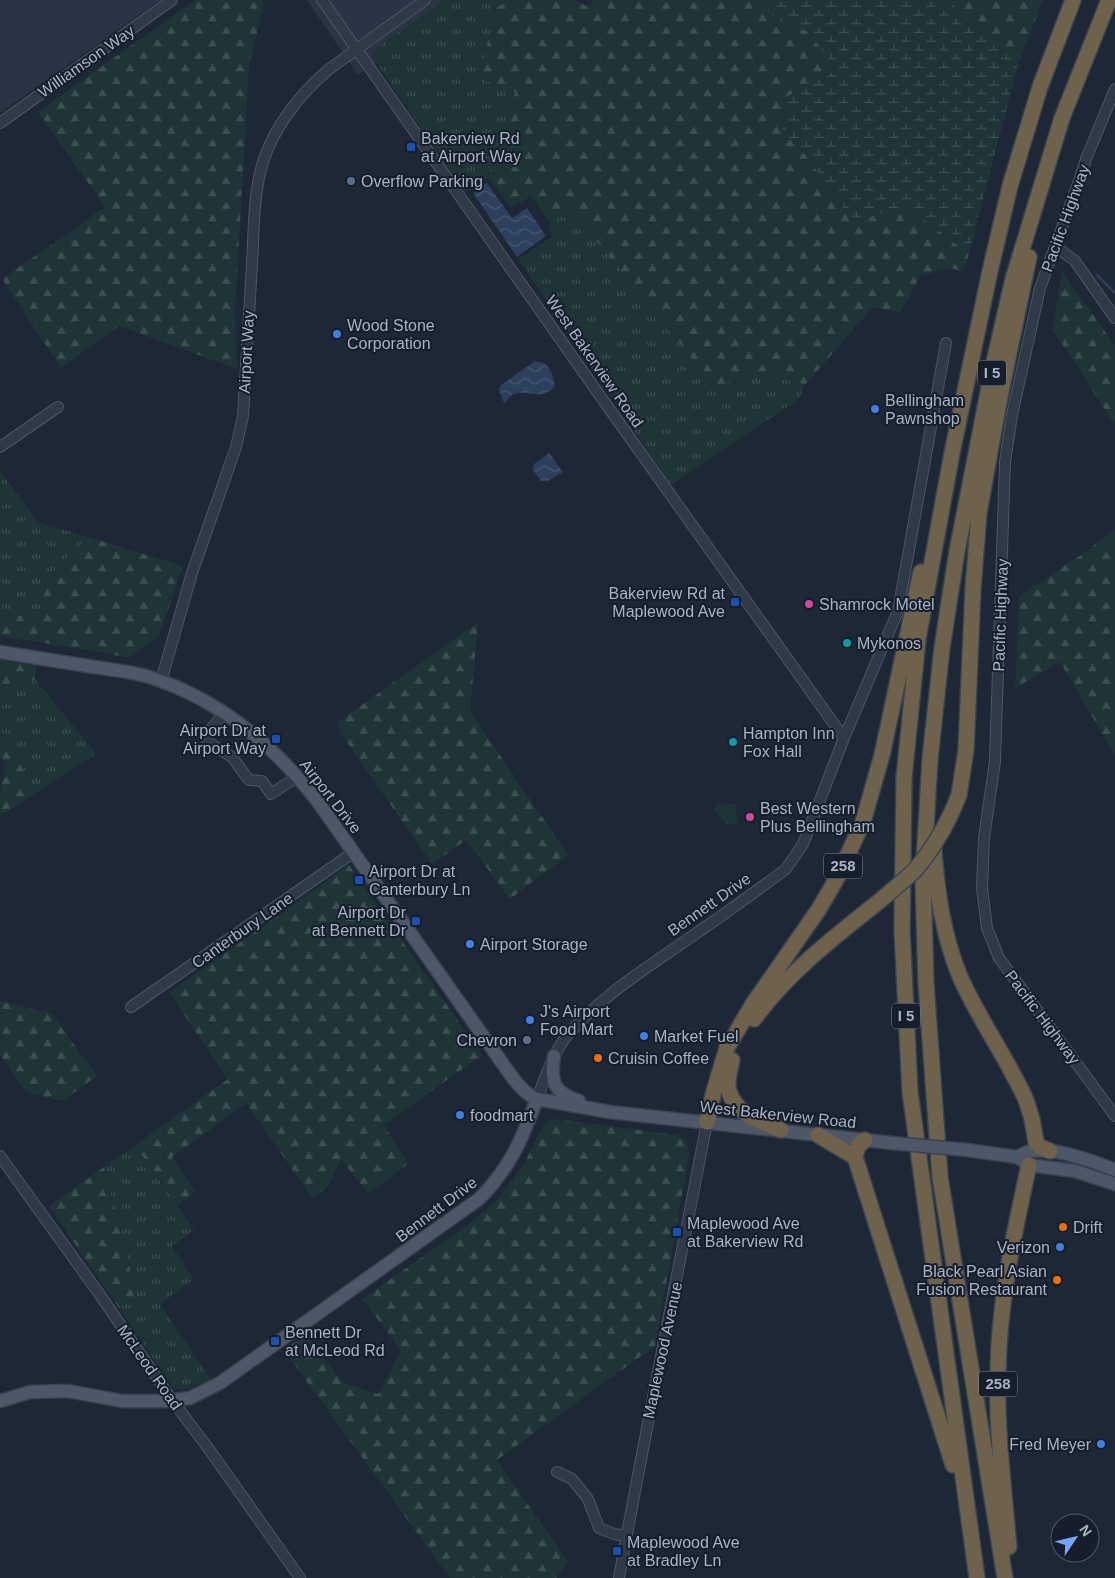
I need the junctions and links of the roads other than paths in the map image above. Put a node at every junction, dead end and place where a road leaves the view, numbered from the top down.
1 (172, 0) edge
2 (322, 0) edge
3 (425, 0) edge
4 (1073, 0) edge
5 (1109, 0) edge
6 (357, 50) junction
7 (1115, 89) edge
8 (0, 122) edge
9 (1050, 158) junction
10 (1055, 246) junction
11 (1115, 318) edge
12 (946, 343) dead end
13 (58, 407) dead end
14 (0, 447) edge
15 (952, 453) junction
16 (0, 652) edge
17 (161, 681) junction
18 (224, 713) junction
19 (844, 738) junction
20 (930, 759) junction
21 (298, 776) junction
22 (354, 852) junction
23 (131, 1008) dead end
24 (554, 1056) junction
25 (732, 1060) junction
26 (510, 1074) junction
27 (537, 1099) junction
28 (610, 1112) junction
29 (1115, 1116) edge
30 (707, 1122) junction
31 (526, 1127) junction
32 (782, 1130) junction
33 (818, 1135) junction
34 (865, 1140) junction
35 (1050, 1151) junction
36 (0, 1156) edge
37 (855, 1157) junction
38 (1023, 1161) junction
39 (1115, 1170) edge
40 (1115, 1184) edge
41 (172, 1400) junction
42 (0, 1401) edge
43 (558, 1472) dead end
44 (626, 1536) junction
45 (300, 1578) edge
46 (619, 1578) edge
47 (975, 1578) edge
48 (1005, 1578) edge
49 (1012, 1578) edge

1 - 8 street, Williamson Way
2 - 6 street, West Bakerview Road
3 - 6 street, Airport Way
4 - 15 highway, I 5
5 - 9 highway, I 5
6 - 17 street, Airport Way
6 - 19 street, West Bakerview Road
7 - 10 street, Pacific Highway
9 - 20 highway, I 5
9 - 25 highway, bridge
10 - 11 street
10 - 29 street, Pacific Highway
12 - 19 street
13 - 14 street
15 - 30 highway, 258
15 - 47 highway, I 5
16 - 17 main road, Airport Drive
17 - 18 main road, Airport Drive
18 - 21 main road, Airport Drive
18 - 21 street
19 - 24 street, Bennett Drive
20 - 35 highway
20 - 48 highway, I 5
21 - 22 main road, Airport Drive
22 - 23 street, Canterbury Lane
22 - 26 main road, Airport Drive
24 - 27 street, Bennett Drive
24 - 28 main road
25 - 30 highway
25 - 32 highway
26 - 27 main road, Airport Drive
26 - 31 main road
27 - 28 main road, West Bakerview Road
27 - 31 main road, Bennett Drive
28 - 30 main road, West Bakerview Road
30 - 32 main road, West Bakerview Road
30 - 44 street, Maplewood Avenue
31 - 41 main road, Bennett Drive
32 - 33 main road, West Bakerview Road
33 - 34 main road, West Bakerview Road
33 - 37 highway
34 - 37 highway
34 - 38 main road, West Bakerview Road, bridge
35 - 38 main road, West Bakerview Road
35 - 39 main road, West Bakerview Road
36 - 41 street, McLeod Road
37 - 47 highway
38 - 40 main road, West Bakerview Road
38 - 49 highway, 258
41 - 42 main road, Bennett Drive
41 - 45 street, McLeod Road
43 - 44 street
44 - 46 street, Maplewood Avenue

